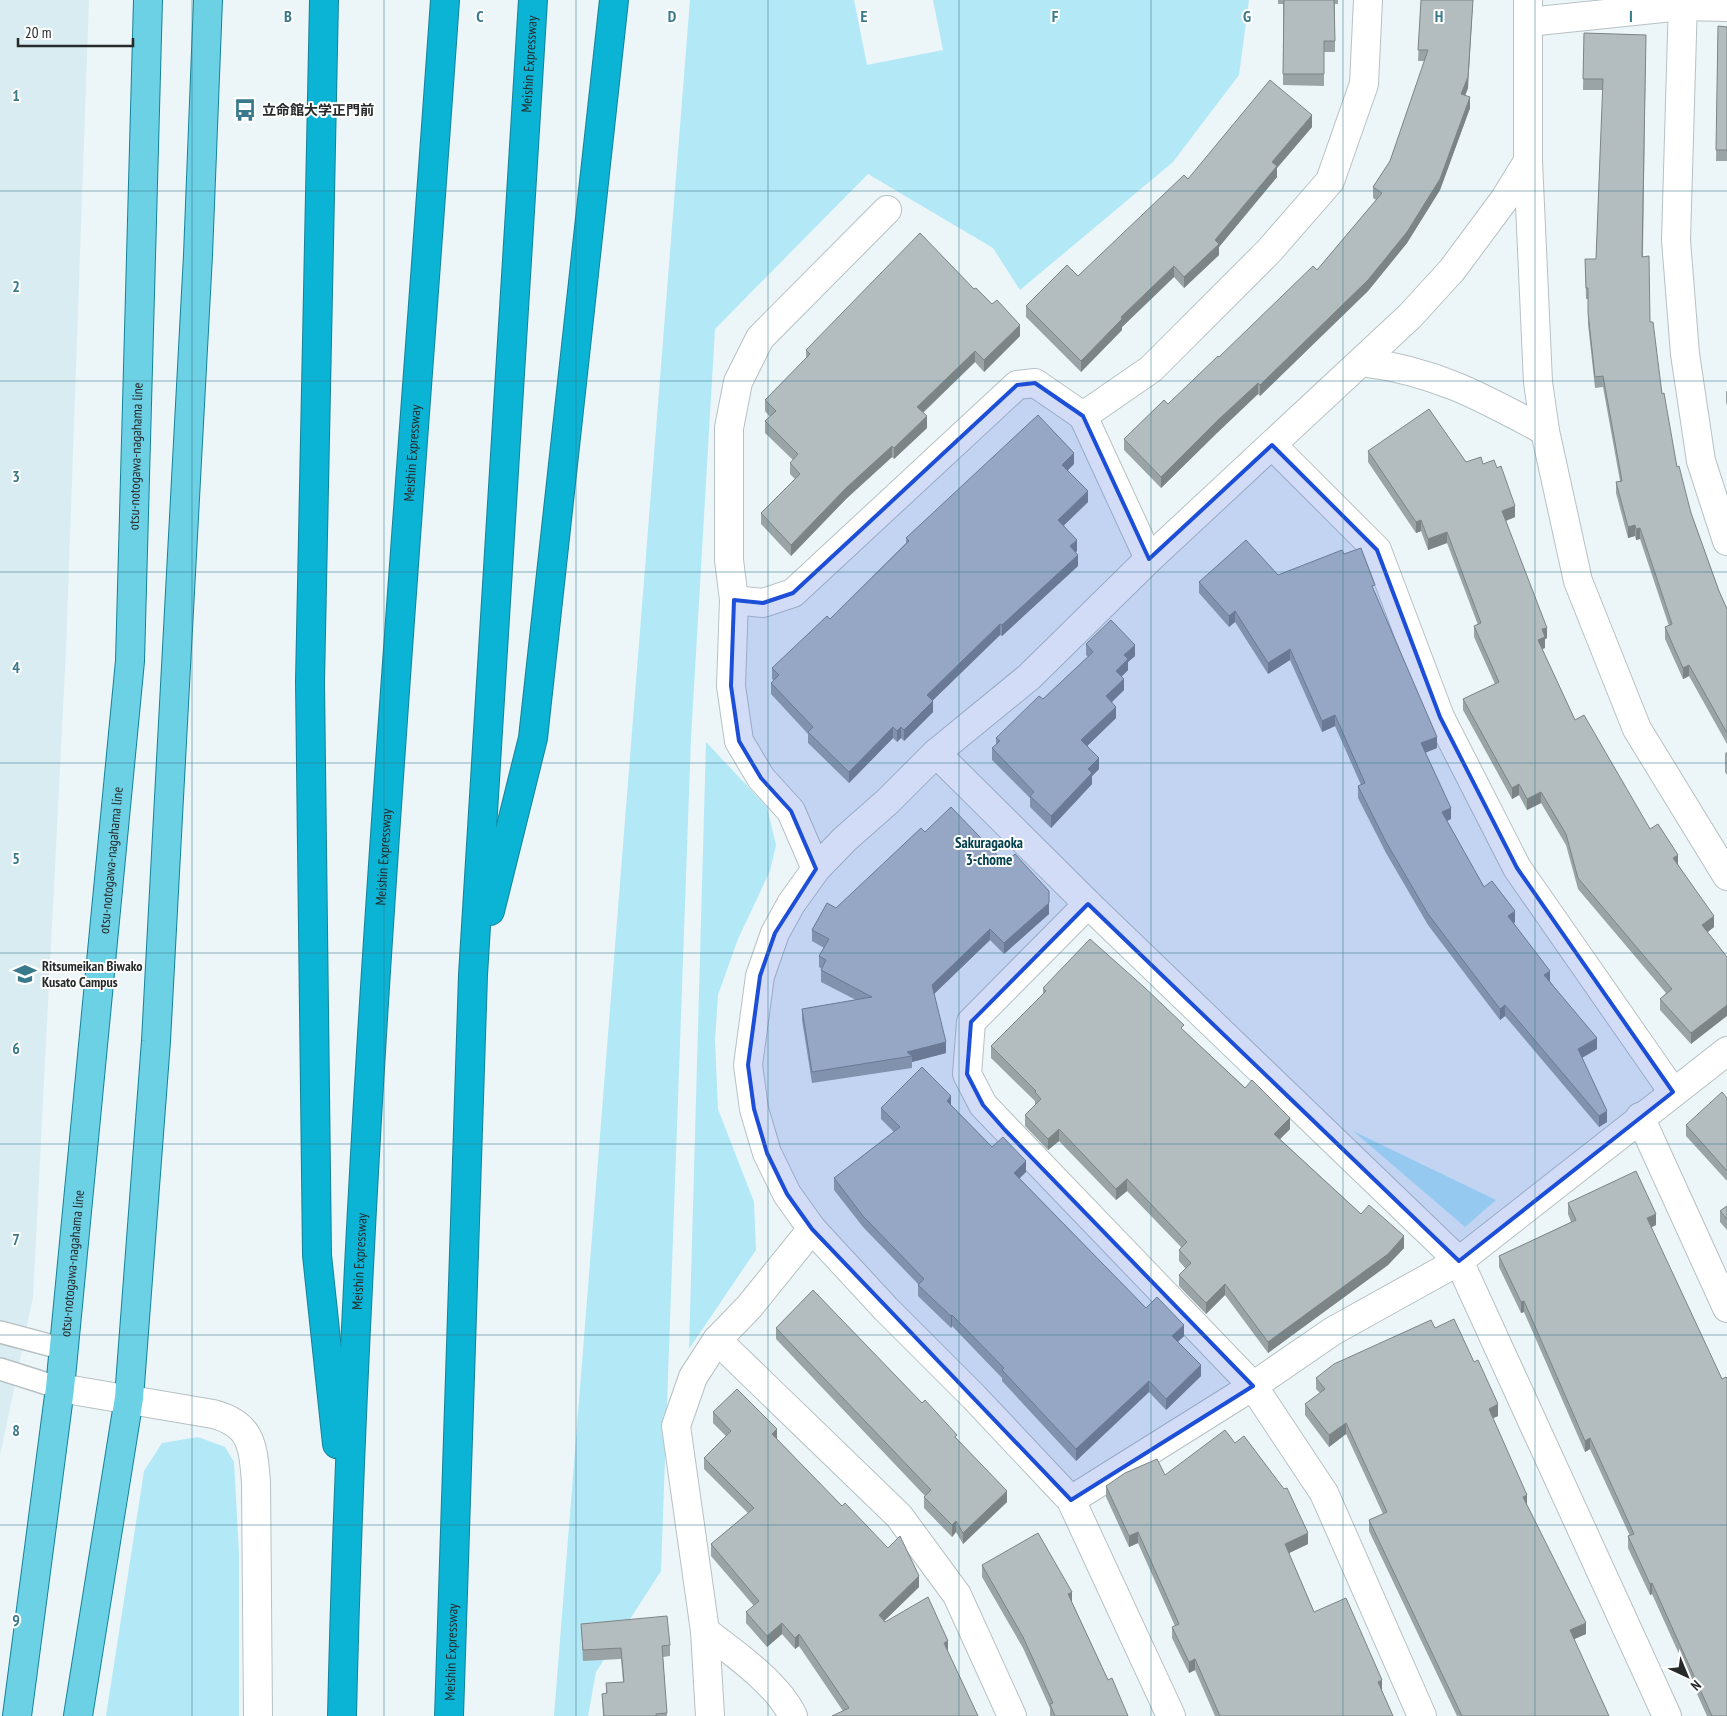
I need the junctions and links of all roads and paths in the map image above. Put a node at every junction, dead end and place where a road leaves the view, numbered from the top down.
1 (148, 0) edge
2 (208, 0) edge
3 (324, 0) edge
4 (445, 0) edge
5 (533, 0) edge
6 (614, 0) edge
7 (1368, 0) edge
8 (1682, 3) edge
9 (1727, 7) edge
10 (1528, 11) edge
11 (1528, 160) junction
12 (887, 210) dead end
13 (1362, 362) junction
14 (1083, 416) junction
15 (1546, 431) junction
16 (1272, 445) junction
17 (1727, 541) edge
18 (1149, 559) junction
19 (734, 600) junction
20 (936, 753) junction
21 (816, 869) junction
22 (1727, 876) edge
23 (1088, 904) junction
24 (473, 975) junction
25 (1727, 1051) edge
26 (1673, 1092) junction
27 (1640, 1117) junction
28 (812, 1229) junction
29 (1459, 1261) junction
30 (1727, 1308) edge
31 (0, 1332) edge
32 (717, 1340) junction
33 (64, 1349) junction
34 (0, 1369) edge
35 (1253, 1386) junction
36 (60, 1388) junction
37 (129, 1398) junction
38 (1070, 1500) junction
39 (346, 1528) junction
40 (705, 1631) junction
41 (17, 1716) edge
42 (78, 1716) edge
43 (258, 1716) edge
44 (342, 1716) edge
45 (449, 1716) edge
46 (710, 1716) edge
47 (793, 1716) edge
48 (1012, 1716) edge
49 (1171, 1716) edge
50 (1422, 1716) edge
51 (1667, 1716) edge

1 - 33 main road, otsu-notogawa-nagahama line
2 - 37 main road
3 - 39 highway
4 - 39 highway, Meishin Expressway
5 - 24 highway, Meishin Expressway
6 - 24 highway
7 - 14 street
8 - 9 street
8 - 10 street
8 - 17 street
10 - 11 street
11 - 13 street
11 - 15 street
12 - 19 street
13 - 15 street
13 - 16 street
14 - 18 street
14 - 19 street
15 - 22 street
16 - 18 street
16 - 26 street
18 - 20 street
19 - 21 street
20 - 21 street
20 - 23 street
21 - 28 street
23 - 29 street
23 - 35 street
24 - 45 highway, Meishin Expressway
25 - 26 street
26 - 27 street
27 - 29 street
27 - 30 street
28 - 32 street
28 - 38 street
29 - 35 street
29 - 51 street
31 - 33 lane
32 - 40 street
32 - 48 street
33 - 36 main road, otsu-notogawa-nagahama line
34 - 36 lane
35 - 38 street
35 - 50 street
36 - 37 street
36 - 41 main road, otsu-notogawa-nagahama line
37 - 42 main road
37 - 43 street
38 - 49 street
39 - 44 highway, Meishin Expressway
40 - 46 street
40 - 47 street

